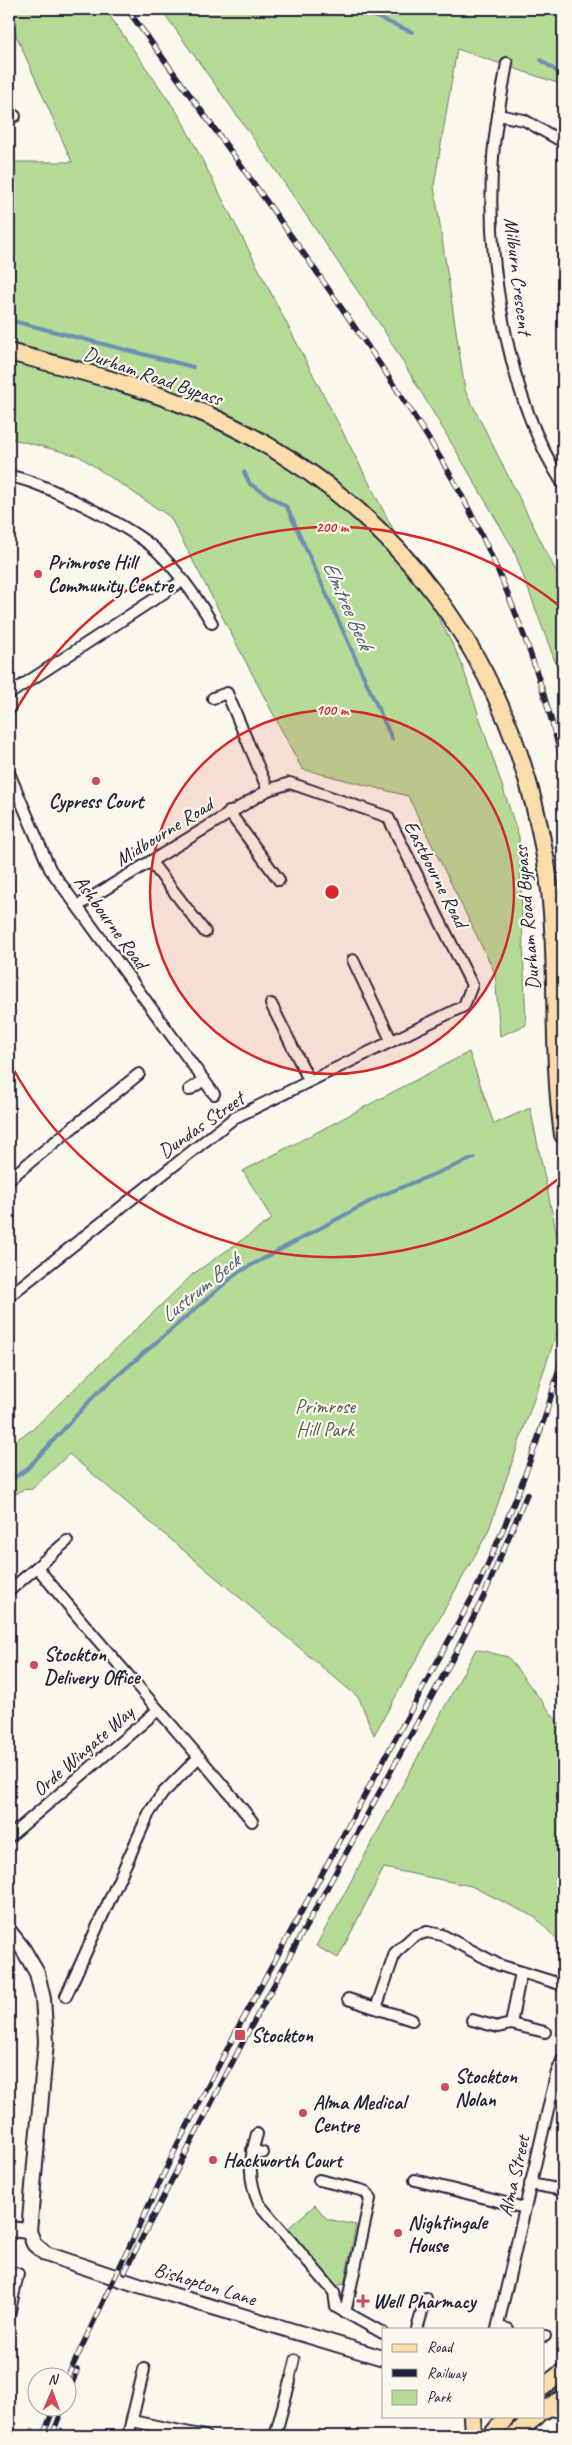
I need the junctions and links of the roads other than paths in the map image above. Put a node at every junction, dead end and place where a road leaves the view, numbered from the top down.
1 (507, 63) dead end
2 (498, 114) junction
3 (563, 142) edge
4 (9, 352) edge
5 (9, 476) edge
6 (563, 484) edge
7 (182, 581) junction
8 (212, 623) dead end
9 (9, 694) edge
10 (213, 698) dead end
11 (9, 773) edge
12 (268, 790) junction
13 (229, 812) junction
14 (151, 862) junction
15 (279, 880) dead end
16 (79, 905) junction
17 (205, 932) dead end
18 (353, 960) dead end
19 (271, 1004) dead end
20 (464, 1006) joint
21 (391, 1040) junction
22 (140, 1074) dead end
23 (204, 1080) junction
24 (309, 1080) junction
25 (190, 1090) dead end
26 (214, 1094) dead end
27 (563, 1135) edge
28 (9, 1179) edge
29 (9, 1296) edge
30 (66, 1541) dead end
31 (37, 1567) junction
32 (9, 1591) edge
33 (158, 1710) junction
34 (199, 1757) junction
35 (252, 1821) dead end
36 (9, 1837) edge
37 (9, 1930) edge
38 (521, 1972) junction
39 (563, 1984) edge
40 (66, 1996) dead end
41 (348, 1999) dead end
42 (376, 2008) junction
43 (412, 2020) dead end
44 (472, 2020) dead end
45 (511, 2024) junction
46 (545, 2032) dead end
47 (563, 2060) edge
48 (257, 2134) dead end
49 (252, 2150) junction
50 (263, 2153) dead end
51 (319, 2180) dead end
52 (415, 2180) dead end
53 (530, 2184) junction
54 (563, 2190) edge
55 (524, 2208) junction
56 (9, 2229) edge
57 (29, 2231) junction
58 (14, 2272) edge
59 (426, 2298) dead end
60 (345, 2313) junction
61 (9, 2315) edge
62 (417, 2328) edge
63 (501, 2328) edge
64 (382, 2332) edge
65 (382, 2358) edge
66 (295, 2359) dead end
67 (144, 2369) dead end
68 (563, 2372) edge
69 (290, 2381) joint
70 (544, 2386) edge
71 (563, 2398) edge
72 (547, 2410) edge
73 (472, 2418) edge
74 (505, 2418) edge
75 (536, 2418) edge
76 (132, 2421) junction
77 (128, 2436) edge
78 (201, 2436) edge
79 (275, 2436) edge
80 (473, 2436) edge
81 (491, 2436) edge
82 (512, 2436) edge

1 - 2 street, Milburn Crescent
2 - 3 street
2 - 6 street, Milburn Crescent
4 - 27 main road, Durham Road Bypass
5 - 7 street
7 - 8 street
7 - 9 street
10 - 12 street
11 - 16 street, Ashbourne Road
12 - 13 street, Midbourne Road
12 - 20 street, Eastbourne Road
13 - 14 street, Midbourne Road
13 - 15 street
14 - 16 street, Midbourne Road
14 - 17 street
16 - 23 street, Ashbourne Road
18 - 21 street
19 - 24 street
20 - 21 street, Dundas Street
21 - 24 street, Dundas Street
22 - 28 street
23 - 25 street
23 - 26 street, Ashbourne Road
24 - 29 street, Dundas Street
30 - 31 street
31 - 32 street
31 - 33 street, Orde Wingate Way
33 - 34 street, Orde Wingate Way
33 - 36 street, Orde Wingate Way
34 - 35 street, Orde Wingate Way
34 - 40 street
37 - 57 street
38 - 39 street
38 - 42 street
38 - 45 street
41 - 42 street
42 - 43 street
44 - 45 street
45 - 46 street
47 - 53 street, Alma Street
48 - 49 street
49 - 50 street
49 - 60 street
51 - 60 street
52 - 55 street
53 - 54 street
53 - 55 street, Alma Street
55 - 63 street, Alma Street
56 - 57 street
57 - 65 street, Bishopton Lane
58 - 61 street
59 - 62 street
60 - 64 street
66 - 69 street
67 - 76 street
68 - 70 main road
69 - 79 street
71 - 72 main road
73 - 80 main road
74 - 81 main road
75 - 82 main road
76 - 77 street
76 - 78 street

